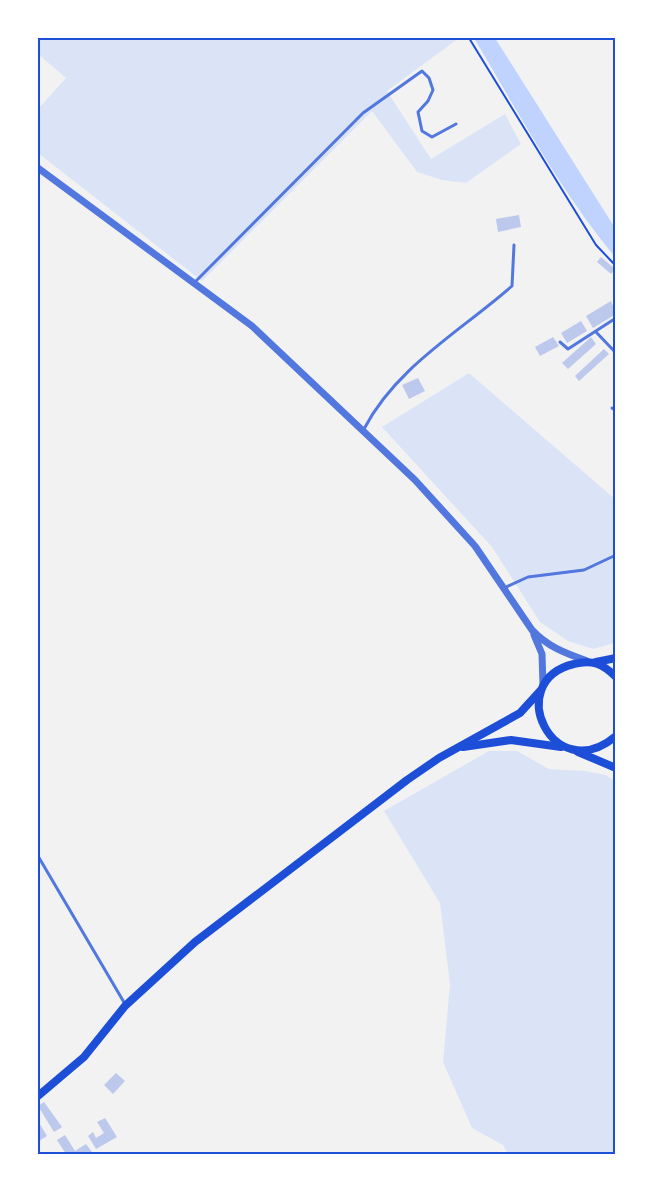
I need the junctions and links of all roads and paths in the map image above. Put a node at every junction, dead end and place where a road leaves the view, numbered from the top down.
1 (469, 38) edge
2 (456, 124) dead end
3 (38, 168) edge
4 (514, 244) dead end
5 (615, 266) edge
6 (194, 283) junction
7 (615, 318) edge
8 (596, 332) junction
9 (560, 342) dead end
10 (615, 352) edge
11 (363, 431) junction
12 (615, 555) edge
13 (503, 588) junction
14 (532, 630) junction
15 (615, 658) edge
16 (591, 662) junction
17 (615, 677) edge
18 (542, 688) junction
19 (615, 736) edge
20 (566, 748) junction
21 (454, 749) junction
22 (577, 752) junction
23 (615, 768) edge
24 (38, 856) edge
25 (125, 1006) junction
26 (38, 1096) edge

1 - 5 path
2 - 6 lane
3 - 6 street
4 - 11 lane
6 - 11 street
7 - 8 lane
8 - 9 lane
8 - 10 lane
11 - 13 street
12 - 13 lane
13 - 14 street
14 - 16 street
14 - 18 street
15 - 16 main road
16 - 17 main road
16 - 18 main road
18 - 20 main road
18 - 21 main road
19 - 22 main road
20 - 21 main road
20 - 22 main road
21 - 25 main road
22 - 23 main road
24 - 25 lane
25 - 26 main road

